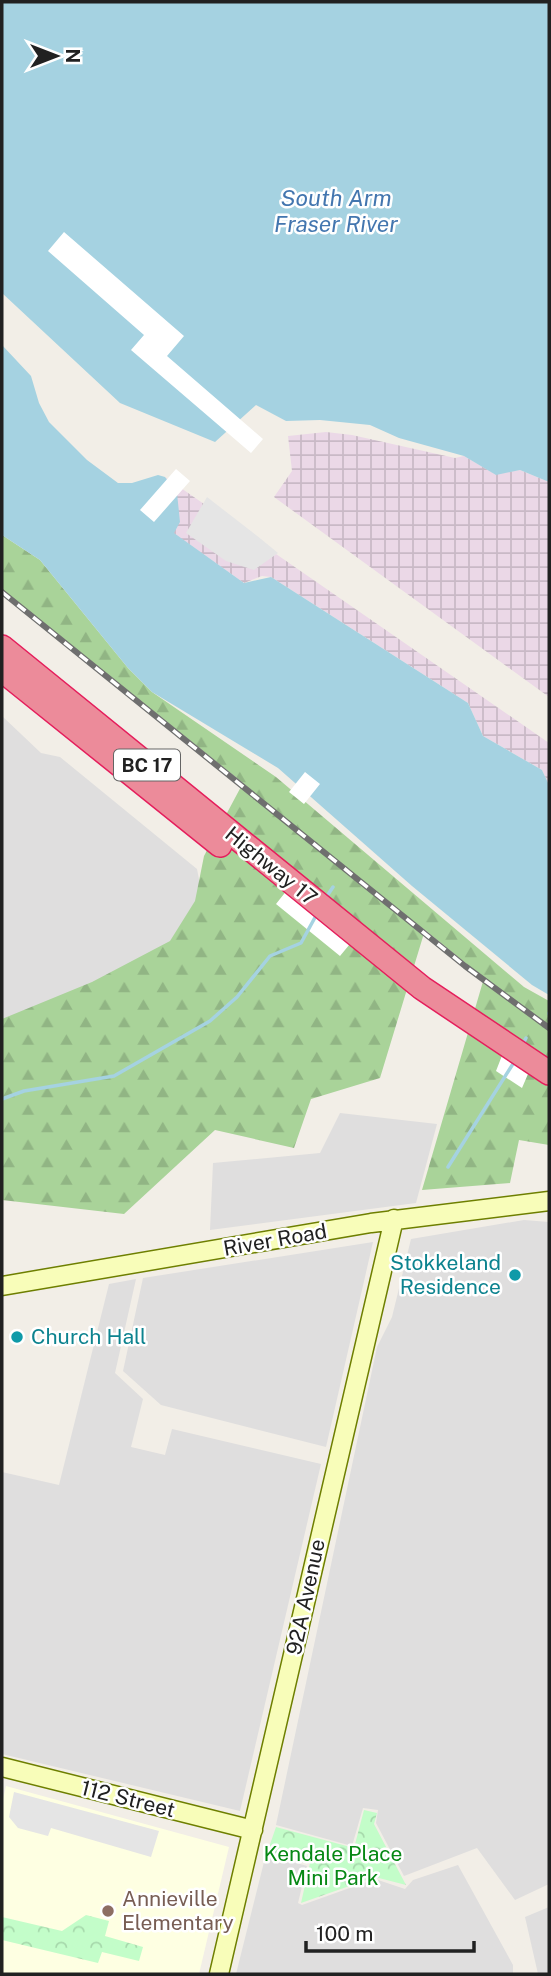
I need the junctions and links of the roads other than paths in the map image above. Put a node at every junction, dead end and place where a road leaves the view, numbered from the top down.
1 (2, 647) edge
2 (2, 670) edge
3 (288, 890) junction
4 (536, 1071) edge
5 (549, 1091) edge
6 (549, 1201) edge
7 (394, 1219) junction
8 (2, 1286) edge
9 (2, 1767) edge
10 (253, 1830) junction
11 (219, 1974) edge

1 - 3 highway, Highway 17 / BC 17
2 - 3 highway, Highway 17 / BC 17
3 - 4 highway, Highway 17 / BC 17
4 - 5 highway, Highway 17 / BC 17
6 - 7 street, River Road
7 - 8 street, River Road
7 - 10 street, 92A Avenue
9 - 10 street, 112 Street
10 - 11 street, 92A Avenue

